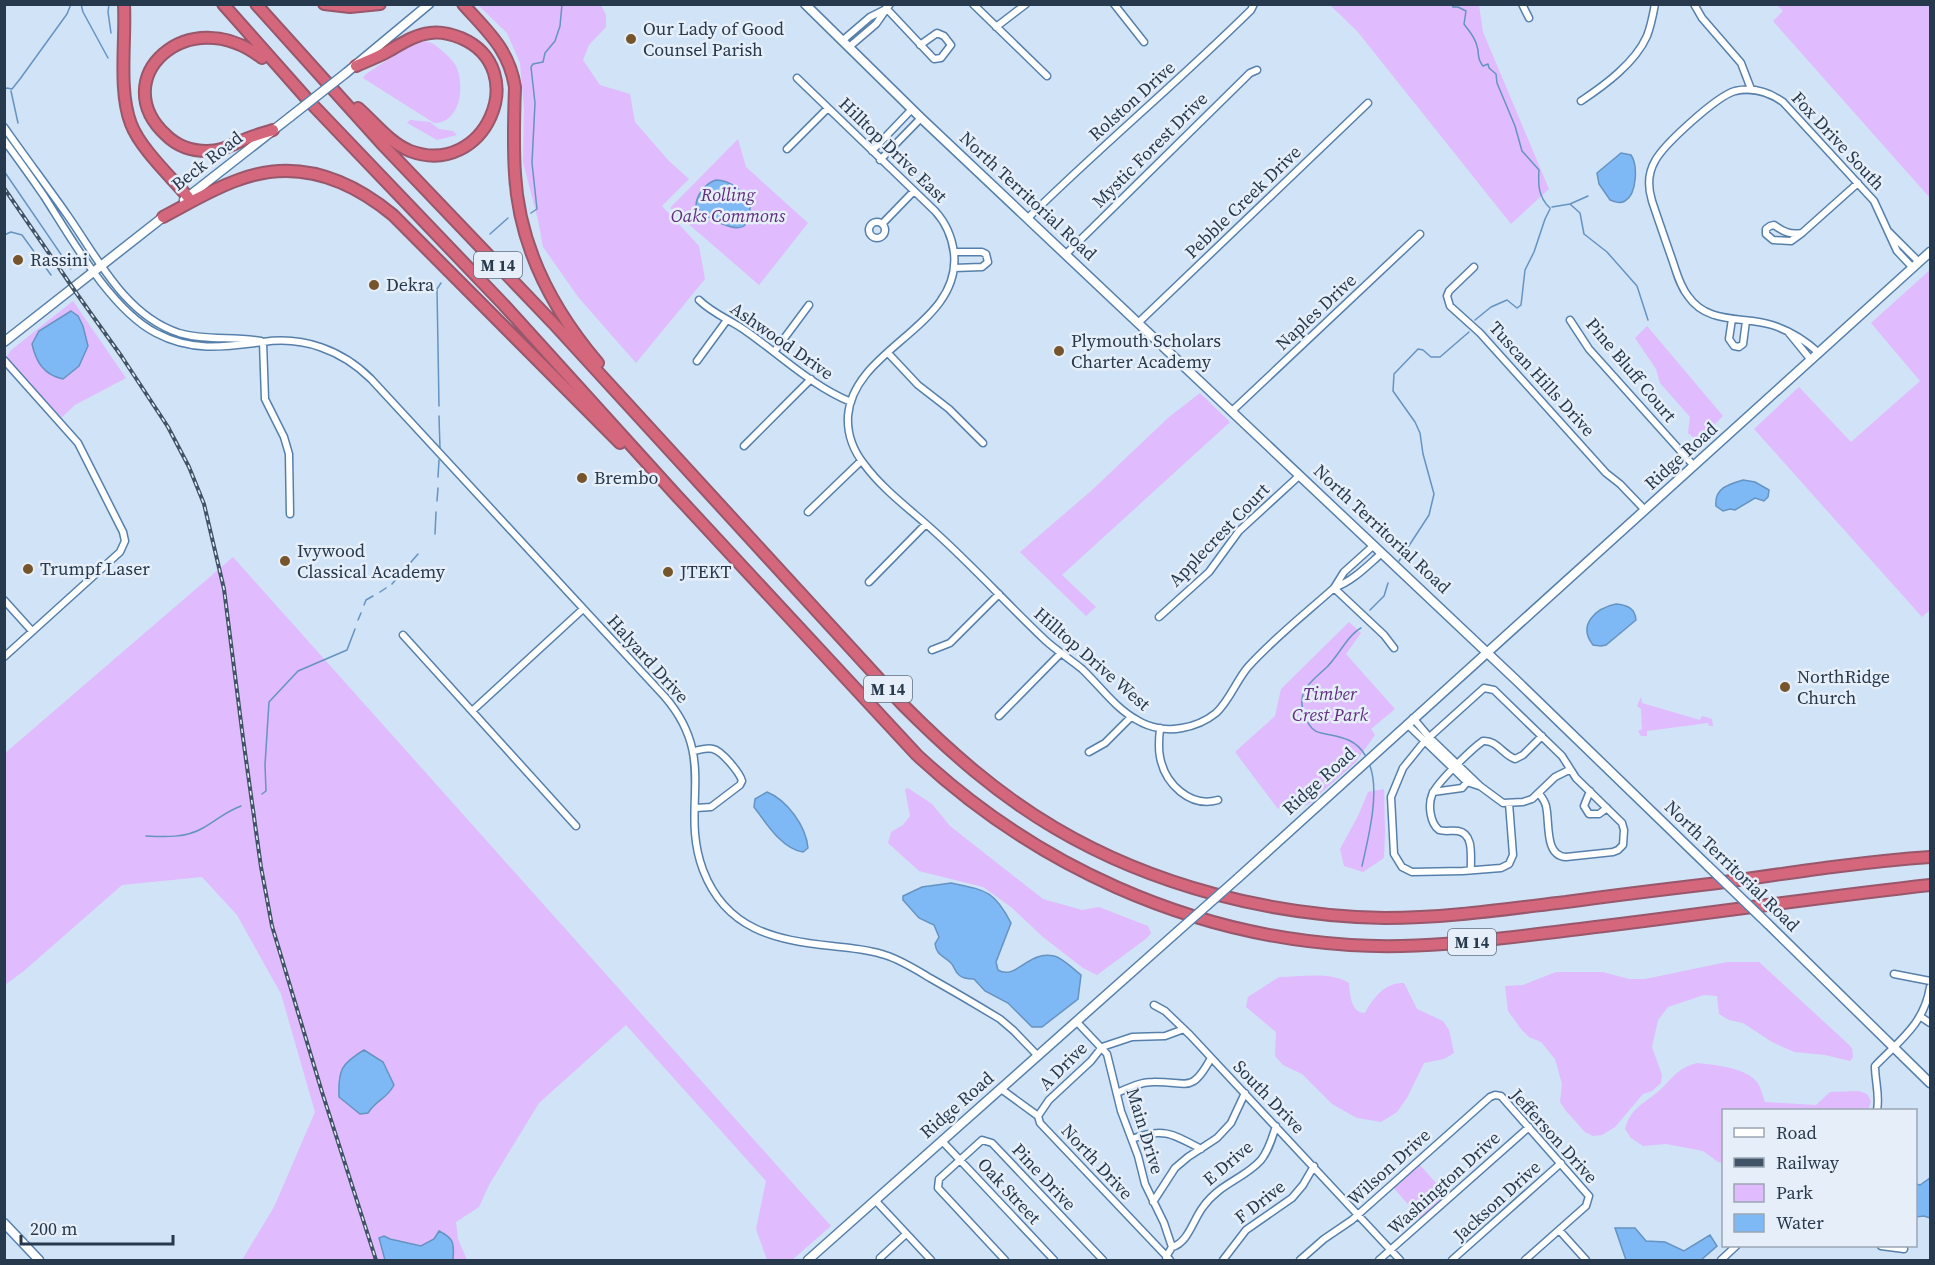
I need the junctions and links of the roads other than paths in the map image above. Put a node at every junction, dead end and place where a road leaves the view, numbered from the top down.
1 (124, 4) edge
2 (223, 4) edge
3 (256, 4) edge
4 (324, 4) edge
5 (380, 4) edge
6 (429, 4) edge
7 (463, 4) edge
8 (805, 4) edge
9 (973, 4) edge
10 (1026, 4) edge
11 (1114, 4) edge
12 (1254, 4) edge
13 (1522, 4) edge
14 (1655, 4) edge
15 (1694, 4) edge
16 (888, 6) edge
17 (1530, 18) dead end
18 (996, 27) junction
19 (1144, 42) dead end
20 (845, 44) junction
21 (920, 45) junction
22 (356, 66) junction
23 (1257, 70) dead end
24 (319, 74) junction
25 (1047, 76) dead end
26 (797, 78) dead end
27 (1751, 89) junction
28 (308, 100) junction
29 (1581, 101) dead end
30 (1368, 103) dead end
31 (828, 108) junction
32 (912, 109) junction
33 (921, 118) junction
34 (5, 128) edge
35 (273, 130) junction
36 (4, 140) edge
37 (787, 149) dead end
38 (872, 151) junction
39 (880, 160) junction
40 (1858, 183) junction
41 (914, 191) junction
42 (188, 197) junction
43 (163, 217) junction
44 (1028, 218) junction
45 (882, 224) dead end
46 (1802, 233) junction
47 (1420, 234) dead end
48 (954, 252) junction
49 (1930, 252) edge
50 (1066, 254) junction
51 (102, 265) junction
52 (1916, 265) junction
53 (1474, 267) dead end
54 (954, 268) junction
55 (94, 271) junction
56 (128, 298) junction
57 (699, 300) dead end
58 (120, 304) junction
59 (809, 304) dead end
60 (1732, 319) junction
61 (727, 320) junction
62 (1570, 320) dead end
63 (1746, 321) junction
64 (1138, 323) junction
65 (1789, 333) junction
66 (4, 342) edge
67 (263, 342) junction
68 (774, 352) junction
69 (888, 353) junction
70 (1819, 353) junction
71 (4, 360) edge
72 (1811, 360) junction
73 (697, 361) dead end
74 (811, 379) junction
75 (851, 402) junction
76 (1232, 411) junction
77 (983, 443) dead end
78 (744, 446) dead end
79 (676, 458) junction
80 (861, 461) junction
81 (1694, 466) junction
82 (1300, 475) junction
83 (676, 495) junction
84 (1645, 510) junction
85 (808, 513) dead end
86 (290, 514) dead end
87 (926, 524) junction
88 (945, 542) joint
89 (1374, 545) junction
90 (1382, 553) junction
91 (869, 582) dead end
92 (1334, 588) junction
93 (999, 594) junction
94 (4, 600) edge
95 (583, 609) junction
96 (1159, 617) dead end
97 (32, 631) junction
98 (403, 635) dead end
99 (1394, 648) dead end
100 (932, 650) dead end
101 (1487, 652) junction
102 (1061, 653) junction
103 (4, 657) edge
104 (472, 711) junction
105 (999, 716) dead end
106 (1131, 717) junction
107 (1410, 721) junction
108 (1160, 728) junction
109 (1542, 736) junction
110 (1427, 740) junction
111 (694, 751) junction
112 (1089, 752) dead end
113 (1456, 767) junction
114 (1569, 770) junction
115 (1467, 782) junction
116 (1480, 786) junction
117 (1590, 791) junction
118 (1433, 792) junction
119 (1539, 793) junction
120 (1218, 800) dead end
121 (1509, 803) junction
122 (696, 808) junction
123 (1607, 808) junction
124 (576, 826) dead end
125 (1930, 857) edge
126 (1471, 870) junction
127 (1930, 885) edge
128 (1894, 974) dead end
129 (1930, 981) edge
130 (1930, 987) edge
131 (1154, 1005) dead end
132 (1921, 1017) junction
133 (1076, 1021) junction
134 (1930, 1023) edge
135 (1184, 1029) junction
136 (1102, 1047) junction
137 (1894, 1047) junction
138 (1038, 1056) junction
139 (1211, 1058) junction
140 (1930, 1083) edge
141 (1001, 1089) junction
142 (1117, 1093) junction
143 (1245, 1093) junction
144 (1495, 1095) joint
145 (1877, 1109) edge
146 (1038, 1116) junction
147 (1276, 1126) junction
148 (1529, 1127) junction
149 (1132, 1139) junction
150 (942, 1141) junction
151 (1201, 1149) junction
152 (959, 1160) junction
153 (1561, 1163) junction
154 (1314, 1166) junction
155 (875, 1200) junction
156 (1153, 1202) junction
157 (1359, 1214) junction
158 (4, 1223) edge
159 (1559, 1230) junction
160 (906, 1234) junction
161 (1172, 1247) junction
162 (1734, 1247) edge
163 (1892, 1247) edge
164 (1904, 1249) dead end
165 (1391, 1250) junction
166 (999, 1254) junction
167 (880, 1258) dead end
168 (1168, 1258) edge
169 (39, 1260) edge
170 (808, 1260) edge
171 (931, 1260) edge
172 (993, 1260) edge
173 (1005, 1260) edge
174 (1054, 1260) edge
175 (1103, 1260) edge
176 (1223, 1260) edge
177 (1300, 1260) edge
178 (1379, 1260) edge
179 (1400, 1260) edge
180 (1452, 1260) edge
181 (1525, 1260) edge
182 (1586, 1260) edge
183 (1721, 1260) edge

1 - 42 highway
2 - 28 highway, M 14
3 - 24 highway, M 14
4 - 5 highway
6 - 22 main road, Beck Road
7 - 79 highway
8 - 20 main road, North Territorial Road
9 - 18 street
10 - 18 street
11 - 19 street
12 - 44 street, Rolston Drive
13 - 17 street
14 - 29 street
15 - 27 street
16 - 20 street
16 - 21 street
18 - 25 street
20 - 32 main road, North Territorial Road
21 - 21 street
22 - 24 highway
22 - 35 main road, Beck Road, bridge
23 - 50 street, Mystic Forest Drive
24 - 79 highway, M 14
26 - 31 street, Hilltop Drive East
27 - 40 street, Fox Drive South
27 - 60 street
28 - 35 highway
28 - 83 highway, M 14
30 - 64 street, Pebble Creek Drive
31 - 37 street
31 - 38 street, Hilltop Drive East
32 - 33 main road, North Territorial Road
32 - 38 street
33 - 39 street
33 - 44 main road, North Territorial Road
34 - 51 street, Halyard Drive
35 - 42 main road, Beck Road
36 - 55 street, Halyard Drive
38 - 39 street, Hilltop Drive East
39 - 41 street, Hilltop Drive East
40 - 46 street
40 - 52 street, Fox Drive South
41 - 45 street
41 - 48 street, Hilltop Drive East
42 - 43 main road, Beck Road
43 - 51 main road, Beck Road
43 - 83 highway
44 - 50 main road, North Territorial Road
46 - 46 street
47 - 76 street, Naples Drive
48 - 54 street, Hilltop Drive East
48 - 54 street
49 - 52 main road, Ridge Road
50 - 64 main road, North Territorial Road
51 - 55 main road, Beck Road
51 - 56 street, Halyard Drive
52 - 70 main road, Ridge Road
53 - 84 street, Tuscan Hills Drive
54 - 69 street, Hilltop Drive East
55 - 58 street, Halyard Drive
55 - 66 main road, Beck Road
56 - 58 street
56 - 67 street, Halyard Drive
57 - 61 street, Ashwood Drive
58 - 67 street, Halyard Drive
59 - 68 street
60 - 63 street
60 - 63 street
61 - 68 street, Ashwood Drive
61 - 73 street
62 - 81 street, Pine Bluff Court
63 - 65 street
64 - 76 main road, North Territorial Road
65 - 70 street
65 - 72 street
67 - 86 street
67 - 95 street, Halyard Drive
68 - 74 street, Ashwood Drive
69 - 75 street, Hilltop Drive East
69 - 77 street
70 - 72 main road, Ridge Road
71 - 97 street
72 - 81 main road, Ridge Road
74 - 75 street, Ashwood Drive
74 - 78 street
75 - 80 street, Hilltop Drive East
76 - 82 main road, North Territorial Road
79 - 125 highway, M 14
80 - 85 street
80 - 87 street, Hilltop Drive East
81 - 84 main road, Ridge Road
82 - 89 main road, North Territorial Road
82 - 96 street, Applecrest Court
83 - 127 highway, M 14
84 - 101 main road, Ridge Road
87 - 88 street, Hilltop Drive East
87 - 91 street
88 - 93 street, Hilltop Drive West
89 - 90 main road, North Territorial Road
89 - 92 street, Hilltop Drive West
90 - 92 street, Hilltop Drive West
90 - 101 main road, North Territorial Road
92 - 99 street
92 - 108 street, Hilltop Drive West
93 - 100 street
93 - 102 street, Hilltop Drive West
94 - 97 street
95 - 104 street
95 - 111 street, Halyard Drive
97 - 103 street
98 - 104 street
101 - 107 main road, Ridge Road
101 - 137 main road, North Territorial Road, bridge
102 - 105 street
102 - 106 street, Hilltop Drive West
104 - 124 street
106 - 108 street, Hilltop Drive West
106 - 112 street
107 - 110 street
107 - 133 main road, Ridge Road, bridge
108 - 120 street
109 - 110 street
109 - 113 street
109 - 114 street
110 - 113 street
110 - 126 street
111 - 122 street, Halyard Drive
111 - 122 street
113 - 115 street
113 - 116 street
113 - 118 street
114 - 117 street
114 - 119 street
115 - 116 street
115 - 118 street
116 - 121 street
117 - 123 street
117 - 123 street
118 - 126 street
119 - 121 street
119 - 123 street
121 - 126 street
122 - 138 street, Halyard Drive
128 - 129 street
130 - 132 street
131 - 135 street, South Drive
132 - 134 street
132 - 137 street
133 - 136 street, Main Drive
133 - 138 main road, Ridge Road
135 - 136 street, A Drive
135 - 139 street, South Drive
136 - 142 street, Main Drive
136 - 146 street, A Drive
137 - 140 main road, North Territorial Road
137 - 145 street
138 - 141 main road, Ridge Road
139 - 142 street
139 - 143 street, South Drive
141 - 146 street, North Drive
141 - 150 main road, Ridge Road
142 - 149 street, Main Drive
143 - 147 street, South Drive
143 - 151 street
144 - 148 street, Jefferson Drive
144 - 157 street, Wilson Drive
146 - 168 street, North Drive
147 - 154 street, South Drive
147 - 161 street, E Drive
148 - 153 street, Jefferson Drive
148 - 165 street, Washington Drive
149 - 151 street
149 - 156 street, Main Drive
150 - 152 street, Oak Street
150 - 155 main road, Ridge Road
151 - 156 street
152 - 166 street, Pine Drive
152 - 174 street, Oak Street
152 - 175 street, Pine Drive
153 - 159 street, Jefferson Drive
153 - 180 street, Jackson Drive
154 - 157 street, South Drive
154 - 176 street, F Drive
155 - 160 street
155 - 170 main road, Ridge Road
156 - 161 street, Main Drive
157 - 165 street, South Drive
157 - 177 street, Wilson Drive
158 - 169 main road
159 - 181 street
159 - 182 street
160 - 167 street
160 - 171 street
161 - 168 street
162 - 183 street
163 - 164 street
165 - 178 street, Washington Drive
165 - 179 street, South Drive
166 - 172 street
166 - 173 street

